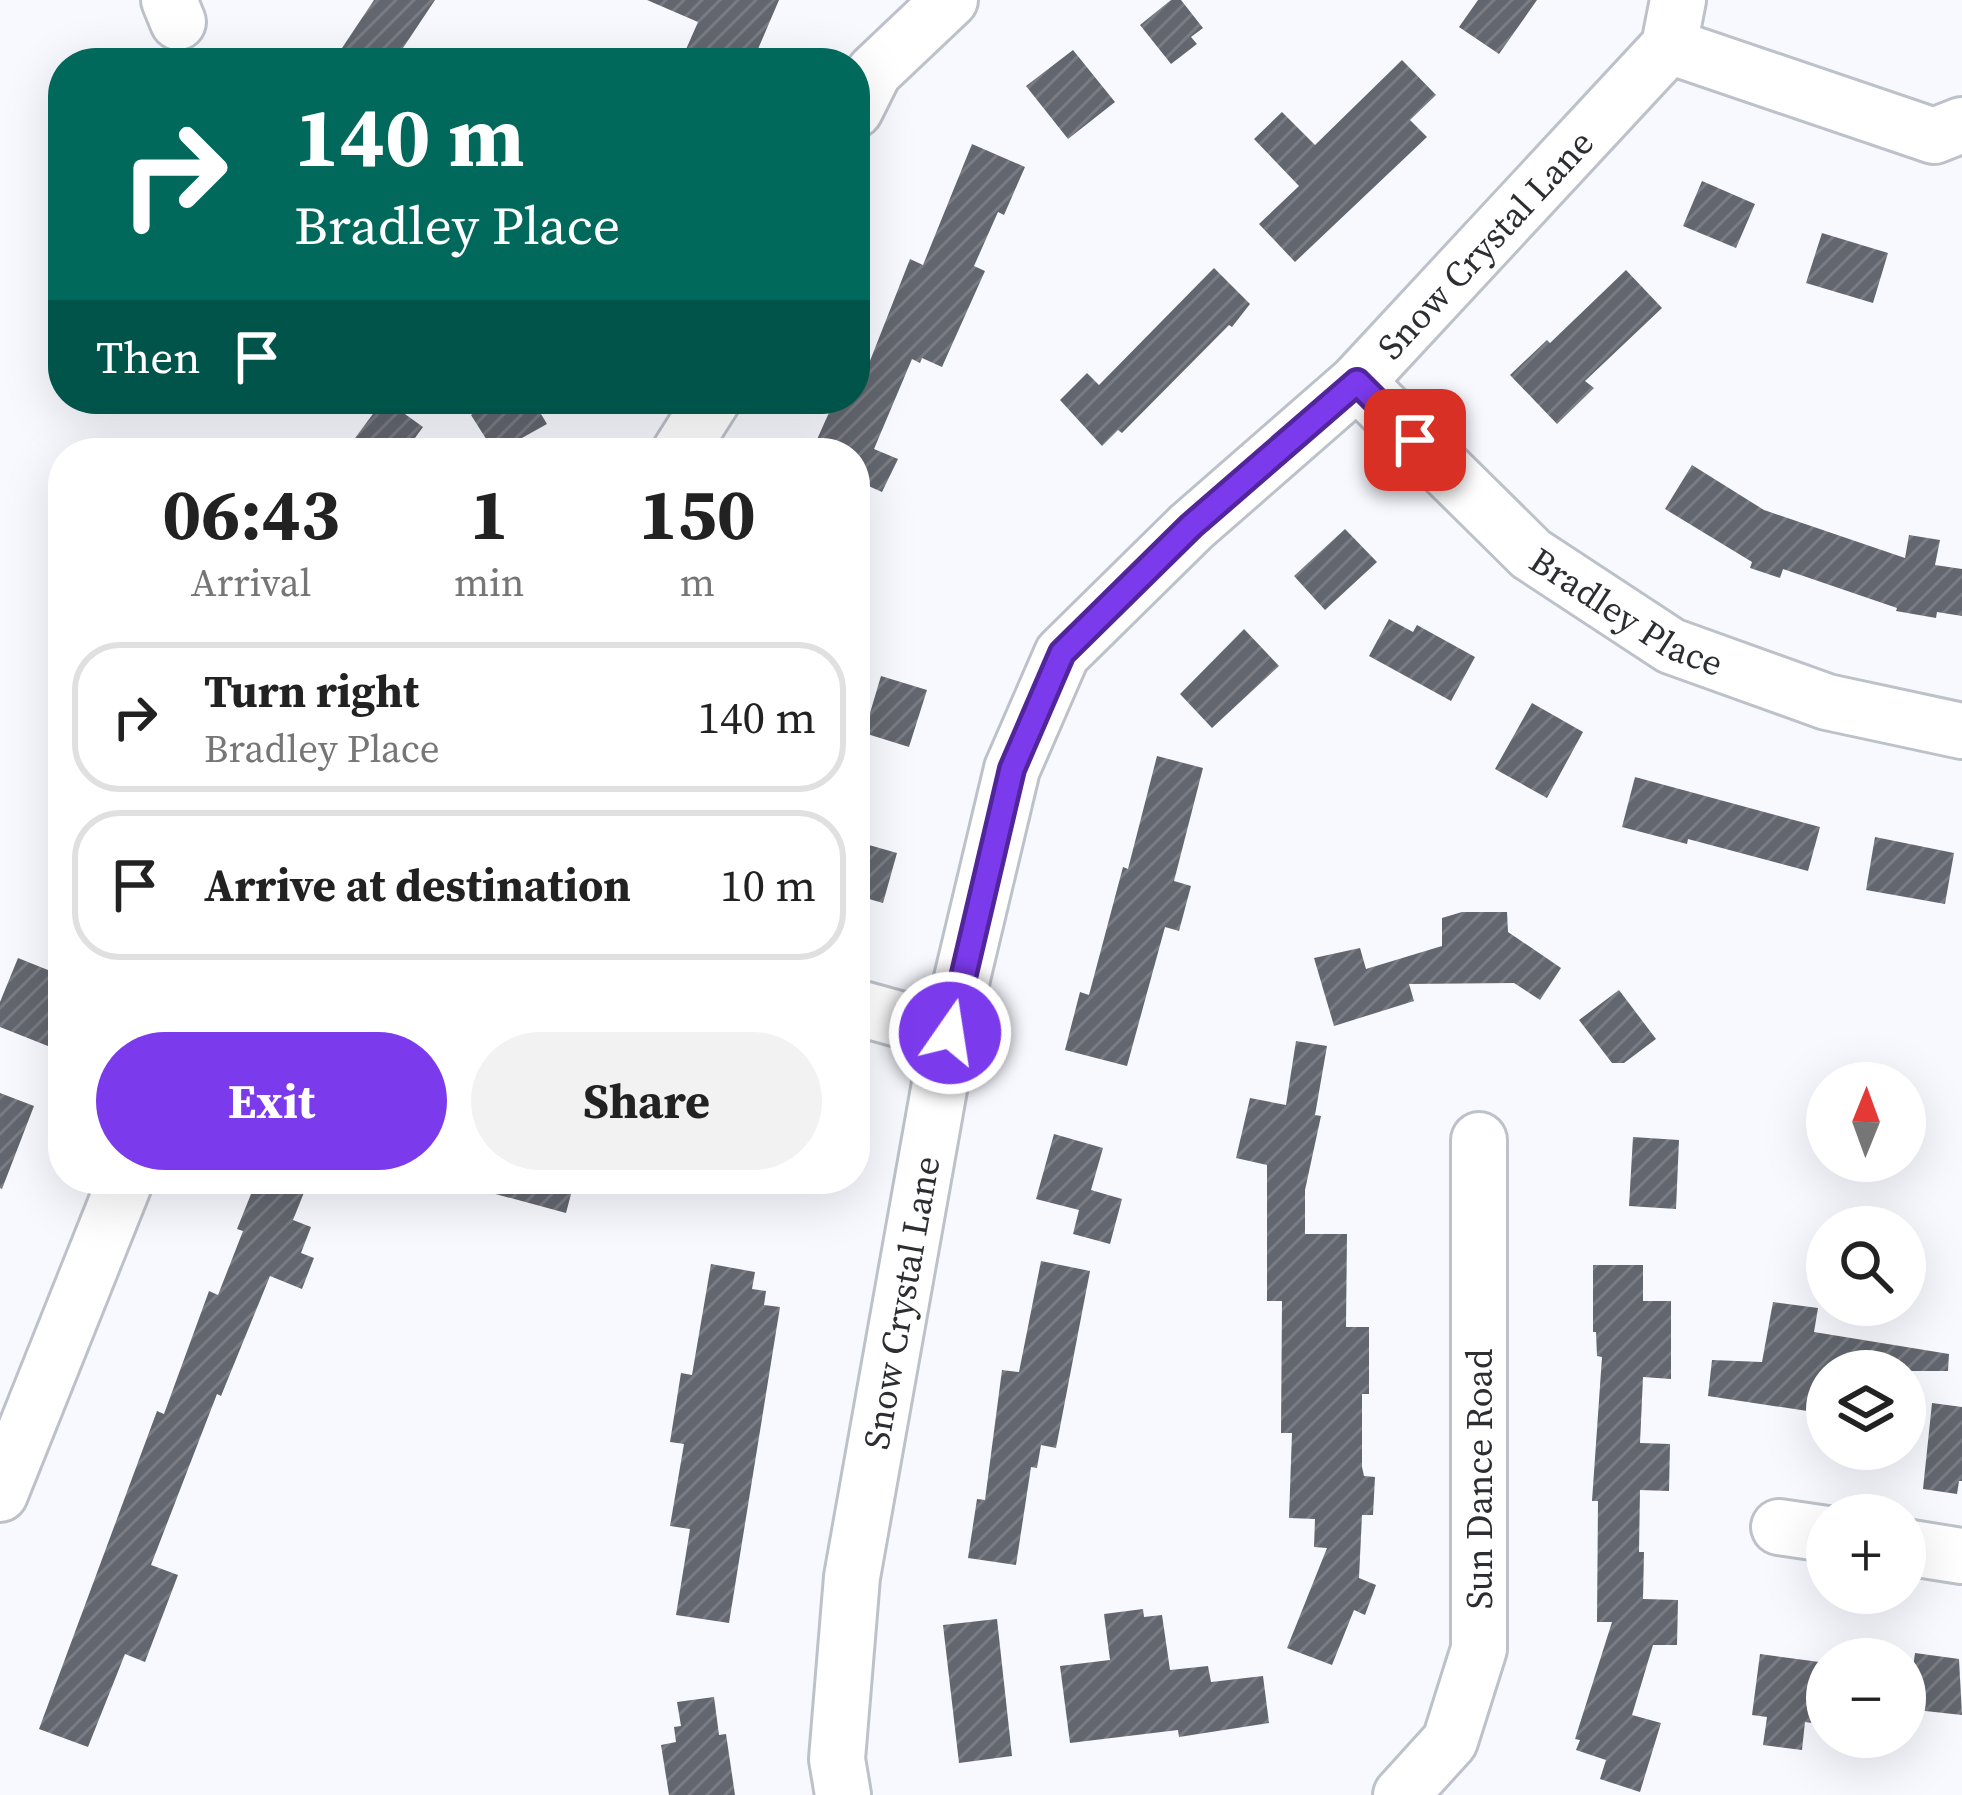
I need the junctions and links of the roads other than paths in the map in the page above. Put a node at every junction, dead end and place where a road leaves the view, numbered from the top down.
1 (950, 0) edge
2 (1673, 23) edge
3 (870, 80) edge
4 (1962, 125) edge
5 (1357, 382) junction
6 (1962, 731) edge
7 (870, 1011) edge
8 (950, 1033) junction
9 (1478, 1140) dead end
10 (120, 1194) edge
11 (0, 1494) edge
12 (1926, 1550) edge
13 (1962, 1556) edge
14 (843, 1795) edge
15 (1401, 1795) edge

1 - 3 street
2 - 4 street
2 - 5 street, Snow Crystal Lane
5 - 6 street, Bradley Place
5 - 8 street, Snow Crystal Lane
7 - 8 street
8 - 14 street, Snow Crystal Lane
9 - 15 street, Sun Dance Road
10 - 11 street
12 - 13 street

